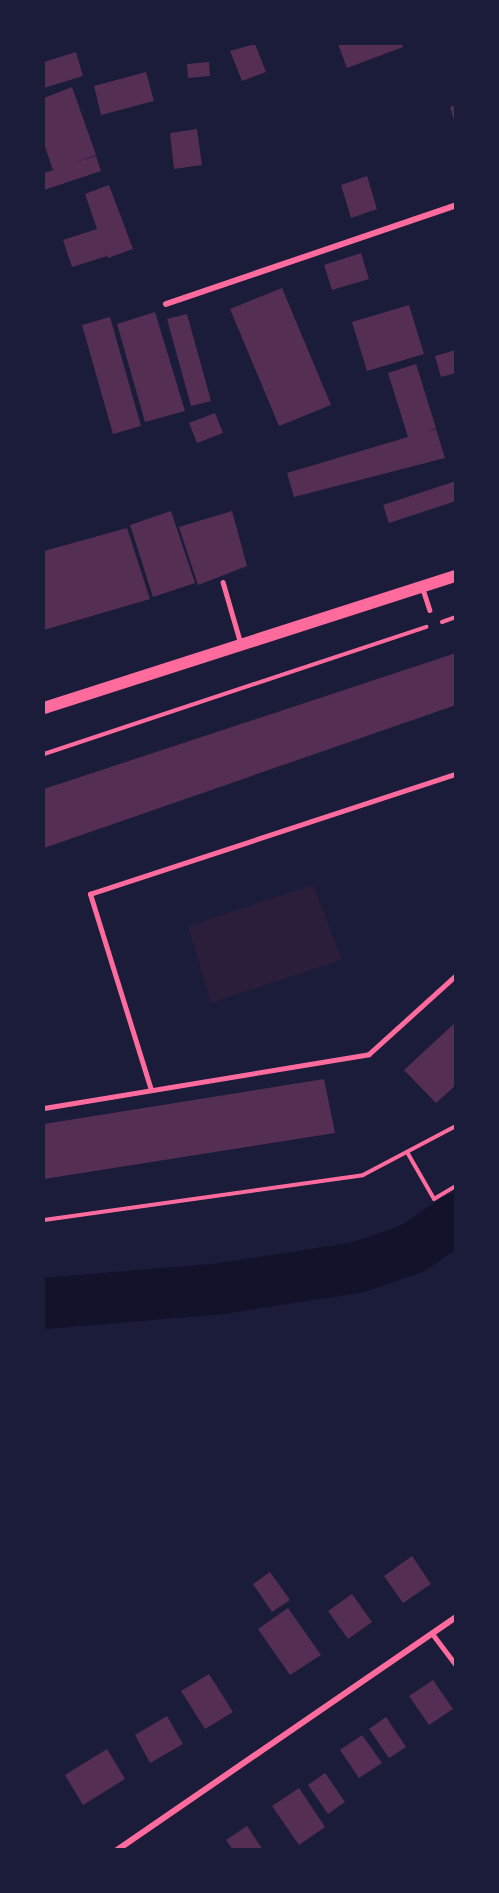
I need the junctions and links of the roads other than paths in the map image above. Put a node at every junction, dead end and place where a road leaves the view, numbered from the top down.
1 (456, 205) edge
2 (166, 304) dead end
3 (456, 576) edge
4 (223, 582) dead end
5 (422, 586) junction
6 (430, 610) dead end
7 (241, 644) junction
8 (44, 708) edge
9 (456, 774) edge
10 (456, 975) edge
11 (151, 1090) junction
12 (44, 1108) edge
13 (456, 1617) edge
14 (432, 1633) junction
15 (456, 1665) edge
16 (117, 1850) edge

1 - 2 street
3 - 5 main road
4 - 7 lane
5 - 6 lane
5 - 7 main road
7 - 8 main road
9 - 11 lane
10 - 11 lane
11 - 12 lane
13 - 14 street
14 - 15 lane
14 - 16 street

